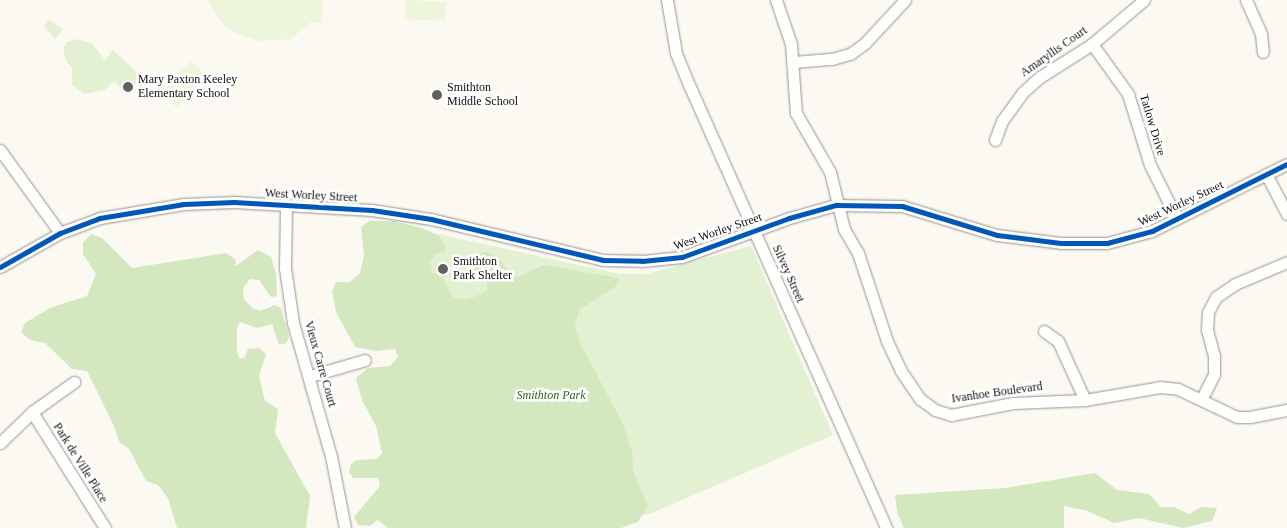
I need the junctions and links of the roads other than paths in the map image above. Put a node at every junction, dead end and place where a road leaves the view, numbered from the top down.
1 (667, 0) edge
2 (776, 0) edge
3 (905, 0) edge
4 (1144, 0) edge
5 (1246, 0) edge
6 (1092, 44) junction
7 (1263, 52) dead end
8 (794, 62) junction
9 (995, 140) dead end
10 (0, 150) edge
11 (1287, 164) edge
12 (1266, 174) junction
13 (286, 205) junction
14 (836, 205) junction
15 (1287, 214) edge
16 (1177, 219) junction
17 (754, 231) junction
18 (60, 233) junction
19 (1287, 262) edge
20 (0, 267) edge
21 (1044, 331) dead end
22 (366, 360) dead end
23 (310, 376) junction
24 (74, 382) dead end
25 (1202, 398) junction
26 (1085, 400) junction
27 (1287, 410) edge
28 (32, 412) junction
29 (0, 443) edge
30 (105, 528) edge
31 (345, 528) edge
32 (886, 528) edge

1 - 17 street, Silvey Street
2 - 8 street, Ivanhoe Boulevard
3 - 8 street
4 - 6 street, Amaryllis Court
5 - 7 street
6 - 9 street, Amaryllis Court
6 - 16 street, Tatlow Drive
8 - 14 street, Ivanhoe Boulevard
10 - 18 street
11 - 12 street, West Worley Street
12 - 15 street
12 - 16 street, West Worley Street
13 - 17 street, West Worley Street
13 - 18 street, West Worley Street
13 - 23 street, Vieux Carre Court
14 - 16 street, West Worley Street
14 - 17 street, West Worley Street
14 - 26 street, Ivanhoe Boulevard
17 - 32 street, Silvey Street
18 - 20 street, West Worley Street
19 - 25 street
21 - 26 street
22 - 23 street
23 - 31 street, Vieux Carre Court
24 - 28 street
25 - 26 street, Ivanhoe Boulevard
25 - 27 street, Ivanhoe Boulevard
28 - 29 street
28 - 30 street, Park de Ville Place

